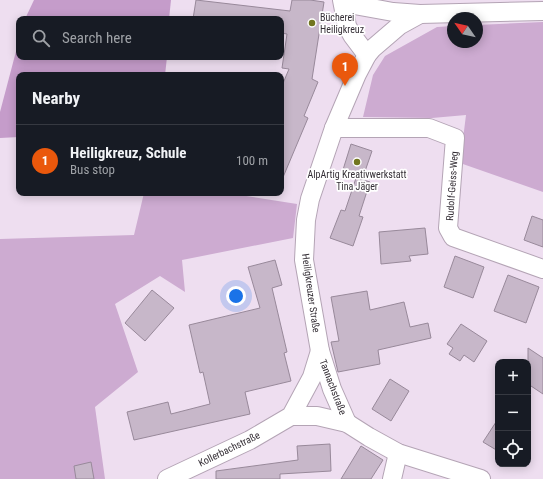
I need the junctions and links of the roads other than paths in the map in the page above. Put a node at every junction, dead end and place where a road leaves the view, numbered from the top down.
1 (342, 2) edge
2 (518, 6) edge
3 (543, 11) edge
4 (420, 14) junction
5 (367, 55) junction
6 (334, 128) junction
7 (543, 269) edge
8 (320, 351) junction
9 (291, 416) junction
10 (348, 423) junction
11 (398, 453) junction
12 (167, 479) edge
13 (392, 479) edge
14 (481, 479) edge

1 - 4 street, Heiligkreuzer Straße
1 - 5 street, Heiligkreuzer Straße
2 - 3 street, Heiligkreuzer Straße
2 - 4 street, Heiligkreuzer Straße
4 - 5 street, Heiligkreuzer Straße
5 - 6 street, Heiligkreuzer Straße
6 - 7 street, Rudolf-Geiss-Weg
6 - 8 street, Heiligkreuzer Straße
8 - 9 street, Heiligkreuzer Straße
8 - 10 street, Tannachstraße
9 - 10 street, Tannachstraße
9 - 12 street, Kollerbachstraße
10 - 11 street, Tannachstraße
11 - 13 street
11 - 14 street, Tannachstraße

